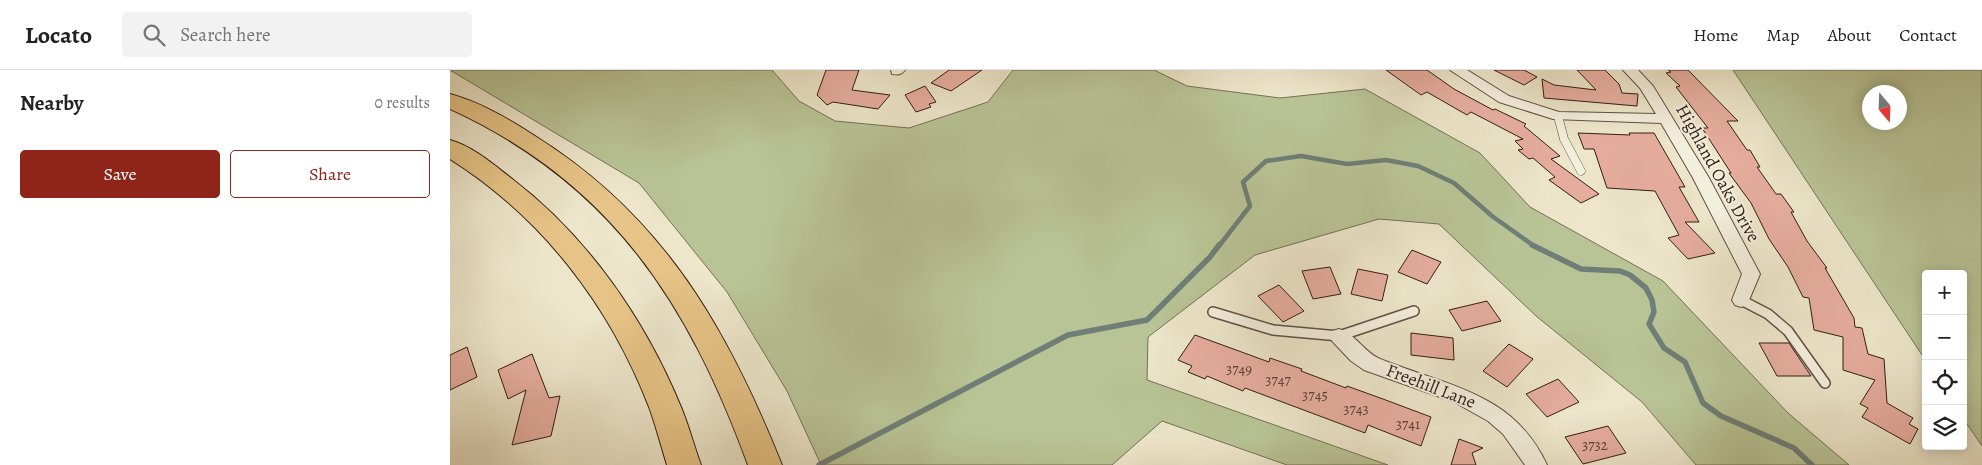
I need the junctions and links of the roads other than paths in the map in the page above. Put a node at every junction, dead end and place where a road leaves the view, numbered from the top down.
1 (1457, 70) edge
2 (1630, 70) edge
3 (450, 100) edge
4 (1558, 116) junction
5 (1665, 119) junction
6 (450, 148) edge
7 (1581, 171) dead end
8 (1741, 300) joint
9 (1414, 311) dead end
10 (1212, 312) dead end
11 (1339, 336) junction
12 (1825, 383) dead end
13 (684, 465) edge
14 (765, 465) edge
15 (1536, 465) edge

1 - 4 street
2 - 5 street, Highland Oaks Drive
3 - 14 highway
4 - 5 street
4 - 7 lane
5 - 8 street, Highland Oaks Drive
6 - 13 highway
8 - 12 lane
9 - 11 lane
10 - 11 lane
11 - 15 street, Freehill Lane

